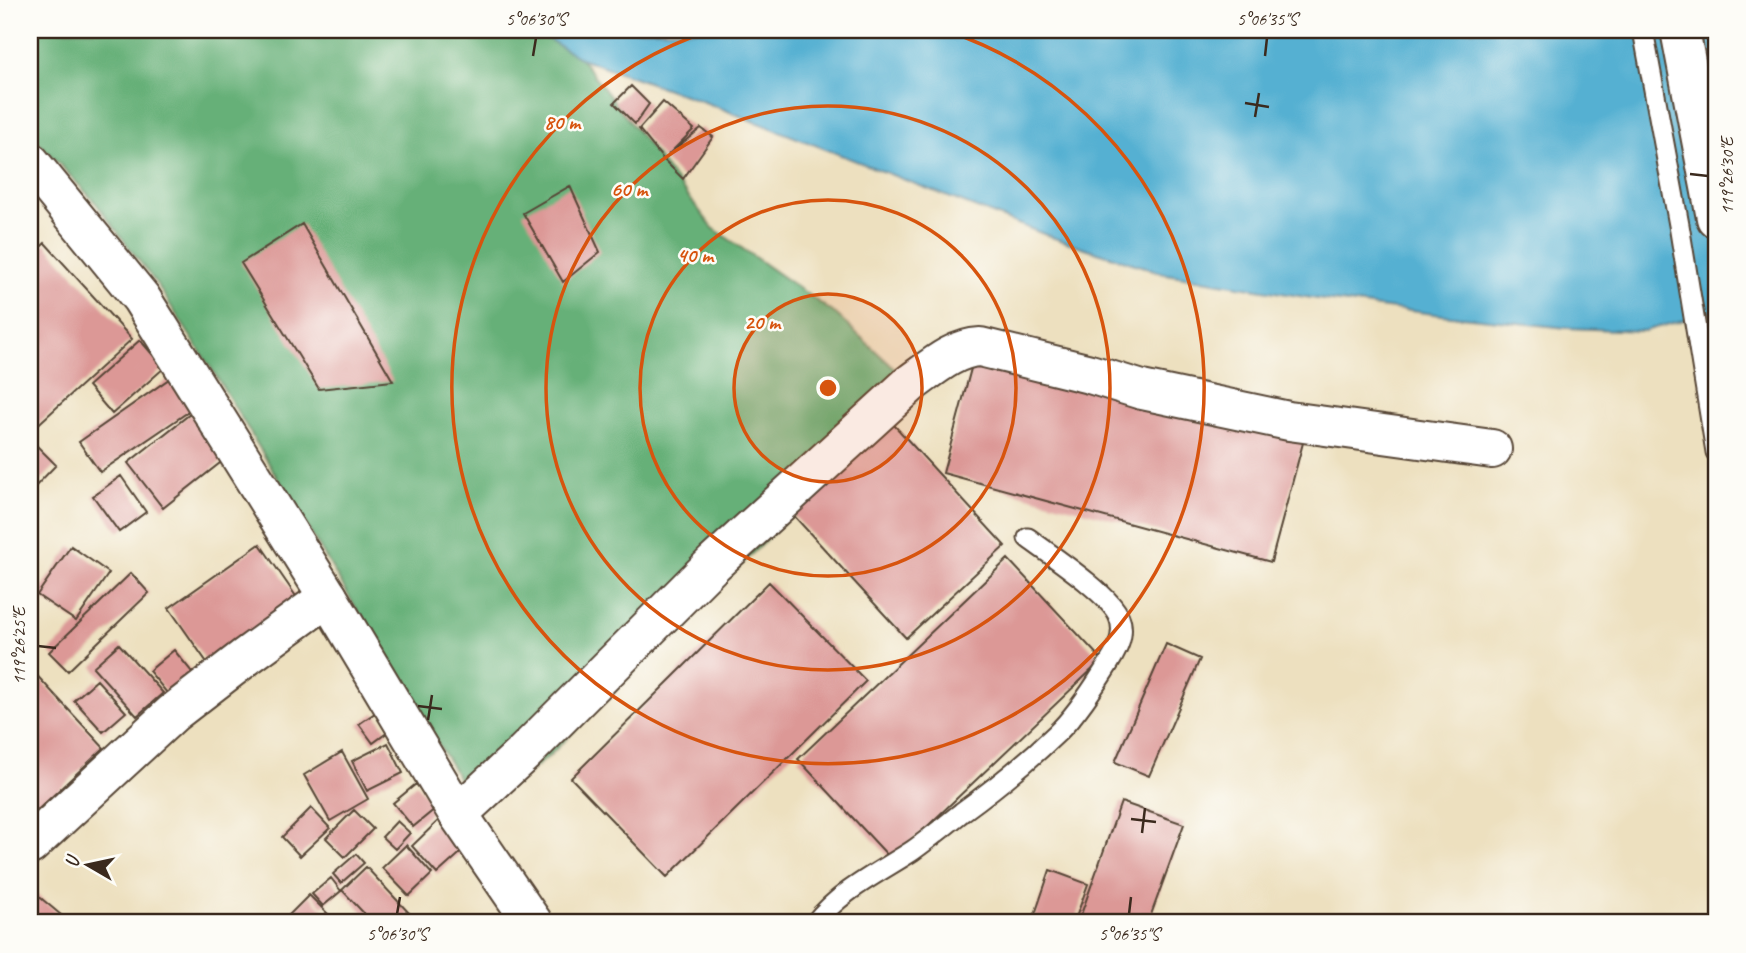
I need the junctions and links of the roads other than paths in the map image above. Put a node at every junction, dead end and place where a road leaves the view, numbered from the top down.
1 (1643, 30) edge
2 (1680, 30) edge
3 (30, 162) edge
4 (1716, 218) edge
5 (1492, 449) dead end
6 (1716, 452) edge
7 (1028, 538) dead end
8 (328, 597) junction
9 (458, 814) junction
10 (30, 845) edge
11 (533, 923) edge
12 (814, 923) edge

1 - 6 lane
2 - 4 main road
3 - 8 main road
5 - 9 main road
7 - 12 lane
8 - 9 main road
8 - 10 main road
9 - 11 main road

